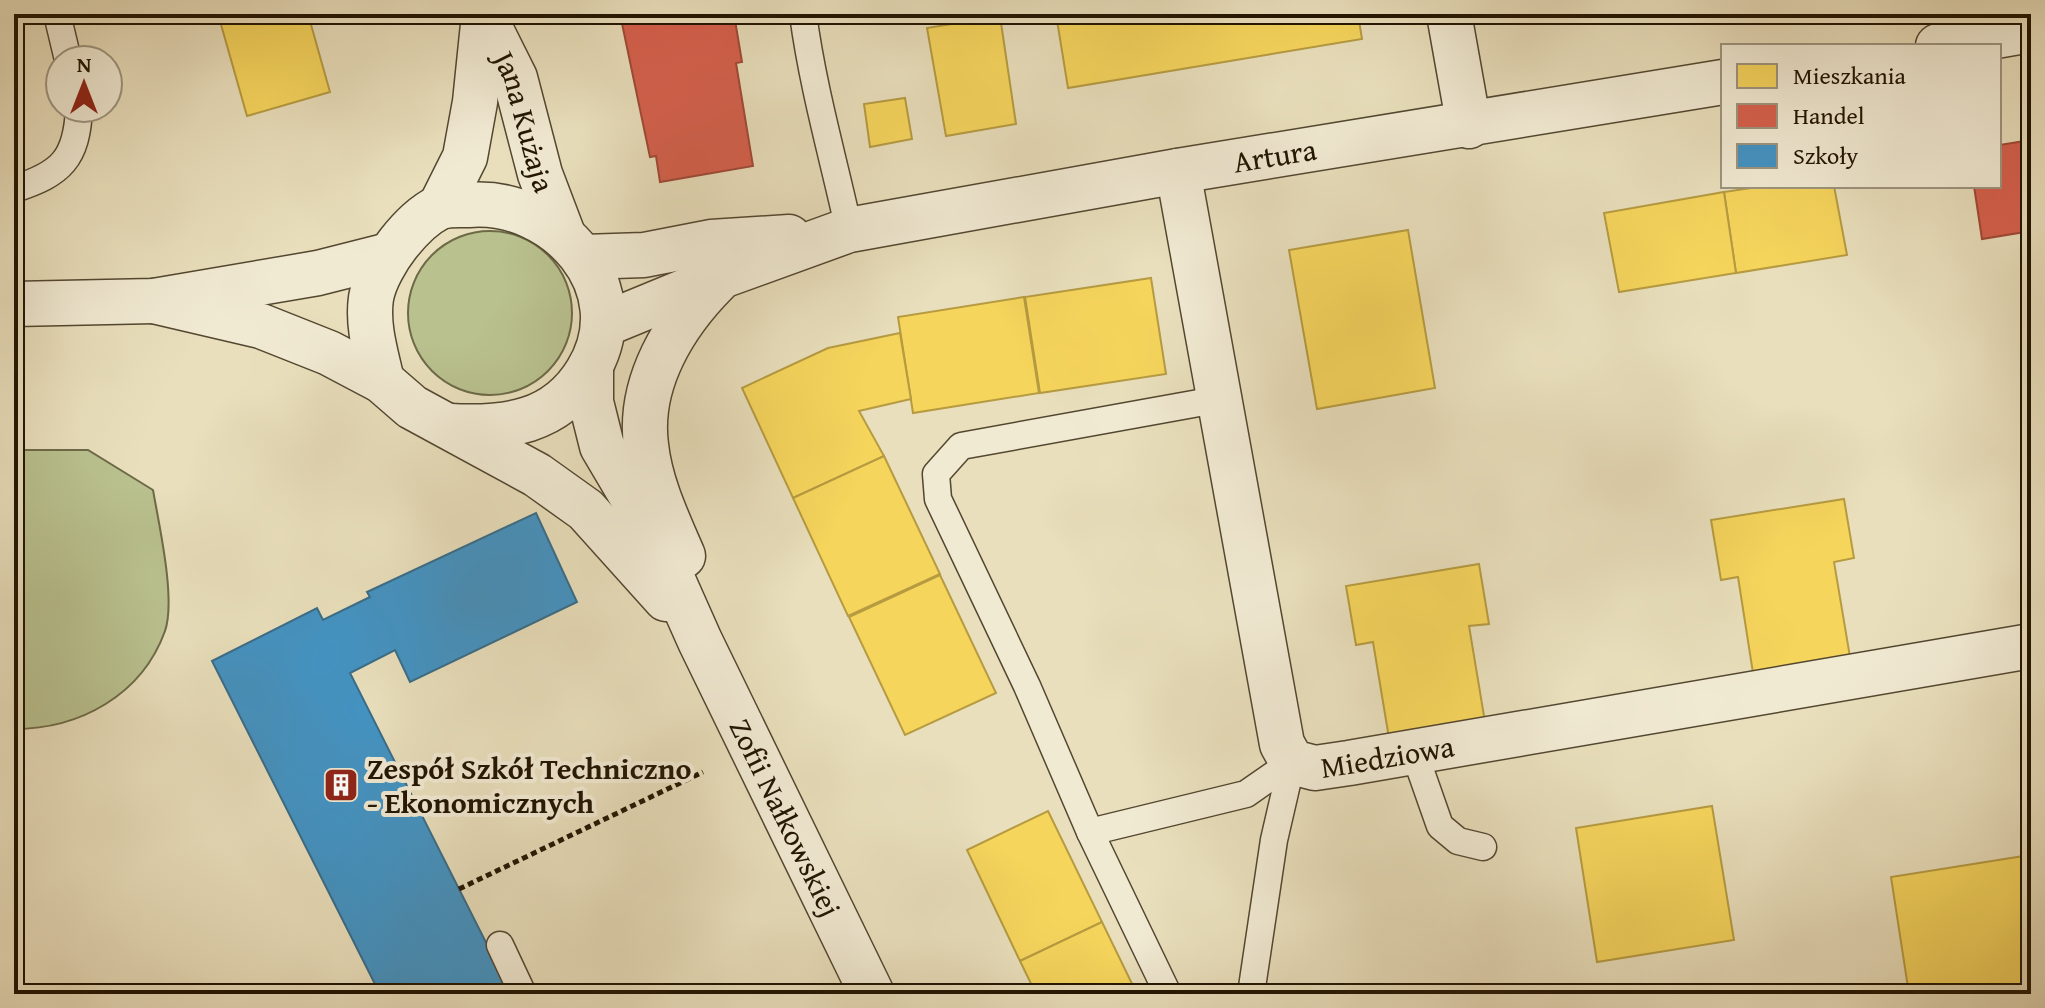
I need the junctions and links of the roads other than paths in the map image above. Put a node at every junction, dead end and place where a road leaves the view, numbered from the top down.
1 (57, 14) edge
2 (484, 14) edge
3 (803, 14) edge
4 (1449, 14) edge
5 (2031, 30) edge
6 (64, 44) edge
7 (1950, 44) edge
8 (1721, 82) edge
9 (76, 124) edge
10 (1469, 126) junction
11 (1178, 171) junction
12 (14, 189) edge
13 (440, 207) junction
14 (838, 233) junction
15 (573, 245) junction
16 (389, 255) junction
17 (722, 276) junction
18 (154, 301) junction
19 (14, 304) edge
20 (597, 346) junction
21 (382, 381) junction
22 (1221, 399) junction
23 (444, 426) junction
24 (700, 641) junction
25 (2031, 646) edge
26 (1414, 752) junction
27 (1292, 762) junction
28 (1090, 832) junction
29 (1483, 847) dead end
30 (500, 945) dead end
31 (523, 994) edge
32 (872, 994) edge
33 (1168, 994) edge
34 (1251, 994) edge

1 - 6 lane
2 - 13 street, Jana Kużaja
2 - 15 street, Jana Kużaja
3 - 14 lane
4 - 10 street
5 - 7 street
8 - 10 street, Artura
9 - 12 lane
10 - 11 street, Artura
11 - 14 street, Artura
11 - 22 street, Miedziowa
13 - 15 street
13 - 16 street
14 - 15 street, Artura
14 - 17 street, Artura
15 - 20 street
16 - 18 street
16 - 21 street
17 - 20 street, Artura
17 - 24 street
18 - 19 street
18 - 21 street
20 - 23 street
20 - 24 street
21 - 23 street
22 - 27 street, Miedziowa
22 - 28 lane
23 - 24 street
24 - 32 street, Zofii Nałkowskiej
25 - 26 street, Miedziowa
26 - 27 street, Miedziowa
26 - 29 lane
27 - 28 lane
27 - 34 lane
28 - 33 lane
30 - 31 lane

